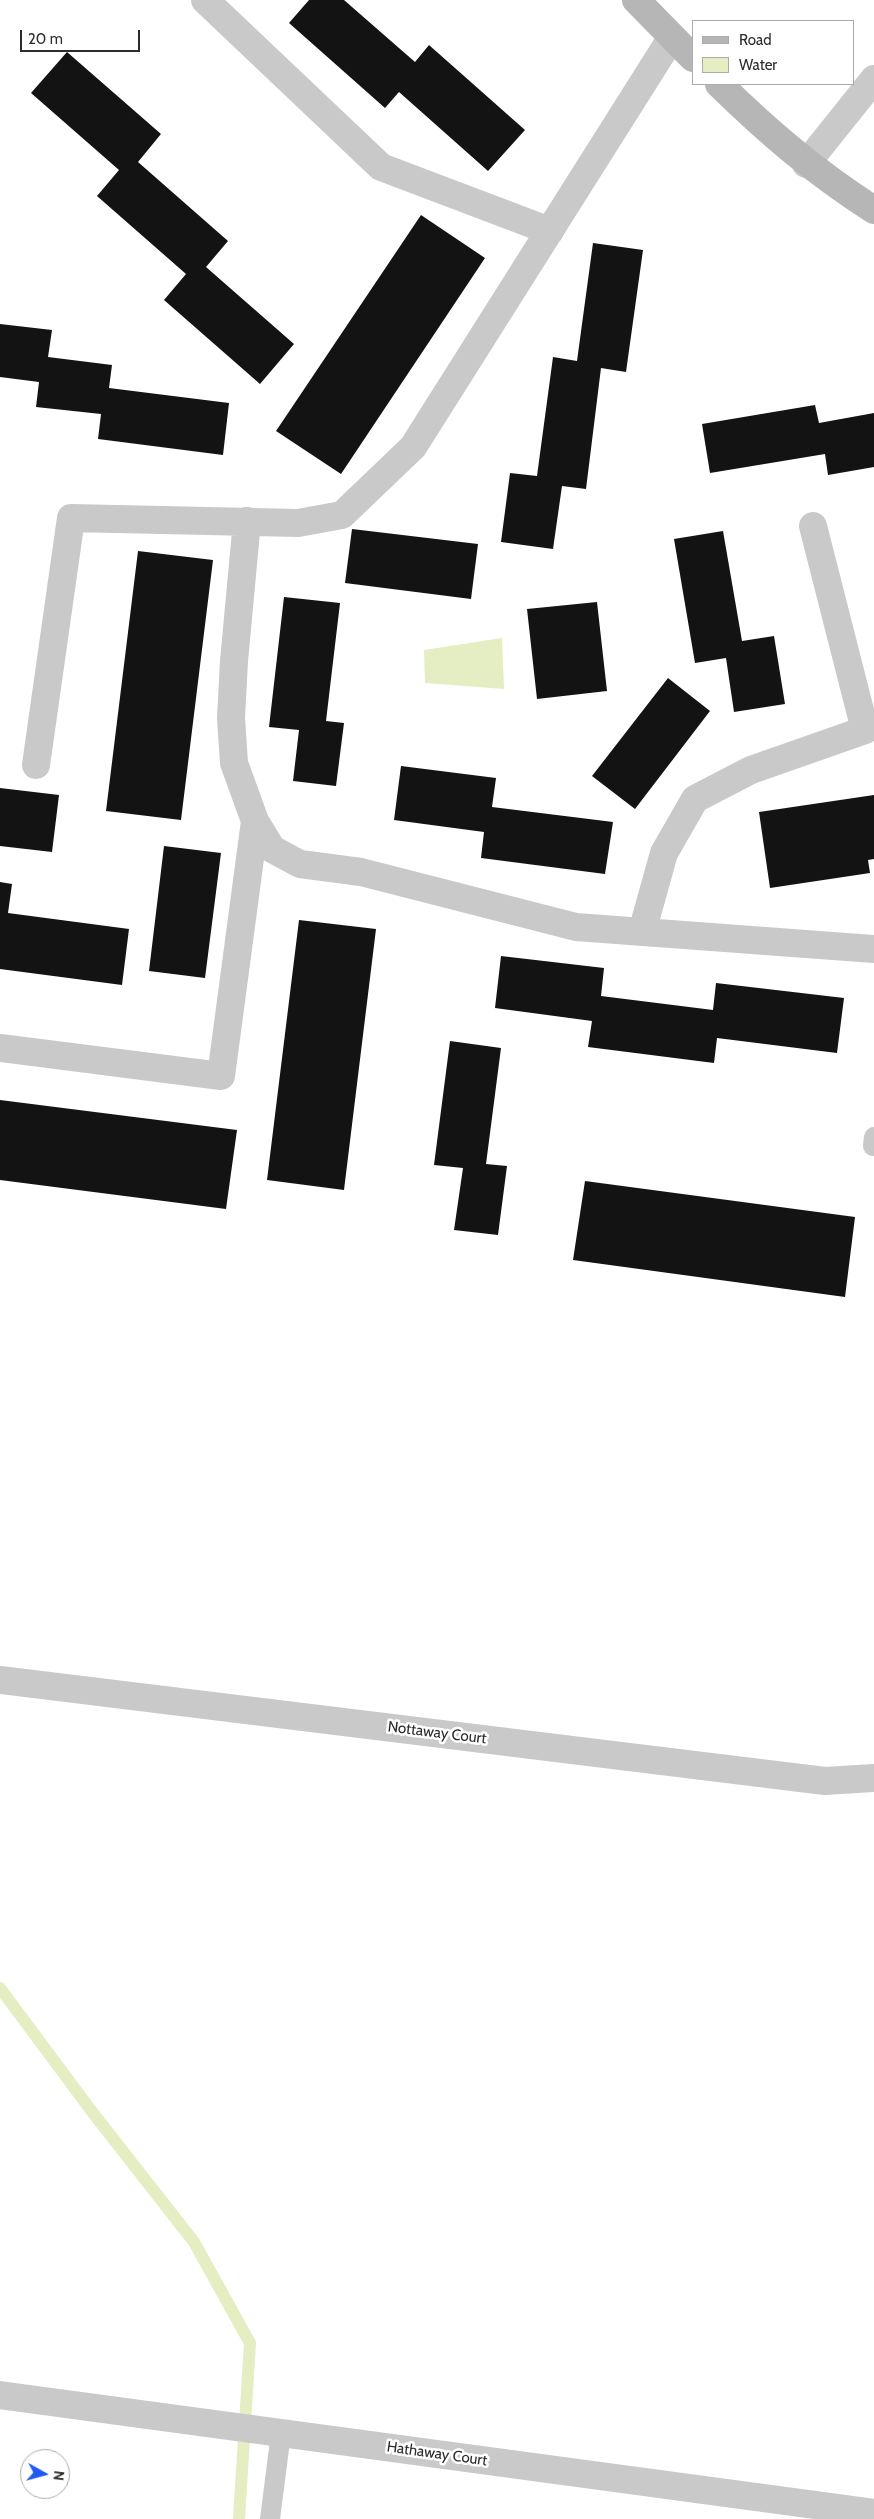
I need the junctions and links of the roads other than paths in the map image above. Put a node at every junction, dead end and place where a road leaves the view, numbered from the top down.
1 (204, 0) edge
2 (636, 0) edge
3 (672, 37) junction
4 (692, 57) edge
5 (874, 79) edge
6 (720, 85) edge
7 (806, 164) junction
8 (874, 210) edge
9 (550, 231) junction
10 (247, 521) junction
11 (812, 526) dead end
12 (36, 765) dead end
13 (255, 821) junction
14 (642, 932) junction
15 (874, 949) edge
16 (0, 1048) edge
17 (0, 1680) edge
18 (874, 1778) edge
19 (0, 2396) edge
20 (281, 2433) junction
21 (874, 2512) edge
22 (270, 2519) edge

1 - 9 street
2 - 3 street
3 - 4 street
3 - 9 street
5 - 7 street
6 - 7 street
7 - 8 street
9 - 10 street
10 - 12 street
10 - 13 street
11 - 14 street
13 - 14 street
13 - 16 street
14 - 15 street
17 - 18 street, Nottaway Court
19 - 20 street, Hathaway Court
20 - 21 street, Hathaway Court
20 - 22 lane

